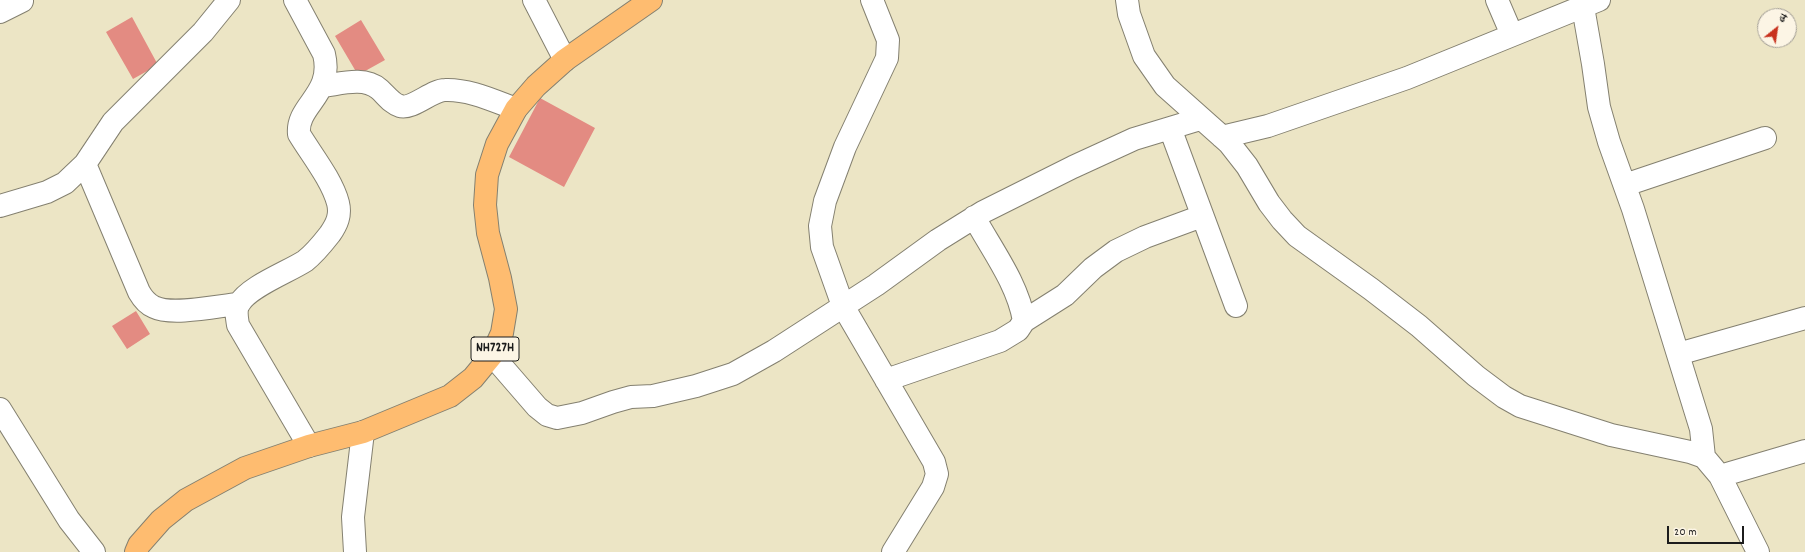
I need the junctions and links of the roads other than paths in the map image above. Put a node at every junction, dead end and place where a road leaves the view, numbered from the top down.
1 (229, 0) edge
2 (294, 0) edge
3 (534, 0) edge
4 (651, 0) edge
5 (872, 0) edge
6 (1127, 0) edge
7 (1497, 0) edge
8 (22, 1) dead end
9 (1591, 3) edge
10 (0, 12) edge
11 (1512, 35) junction
12 (565, 60) junction
13 (323, 86) junction
14 (516, 109) junction
15 (1200, 119) junction
16 (1170, 128) junction
17 (1222, 137) junction
18 (1765, 138) dead end
19 (85, 164) junction
20 (1625, 185) junction
21 (0, 206) edge
22 (1202, 216) junction
23 (974, 217) junction
24 (238, 304) junction
25 (843, 306) junction
26 (1236, 306) dead end
27 (1805, 318) edge
28 (1024, 321) junction
29 (1678, 354) junction
30 (492, 355) junction
31 (886, 380) junction
32 (0, 409) edge
33 (363, 432) junction
34 (308, 446) junction
35 (1805, 451) edge
36 (1704, 457) junction
37 (1720, 476) junction
38 (94, 552) edge
39 (136, 552) edge
40 (355, 552) edge
41 (894, 552) edge
42 (1758, 552) edge

1 - 19 street
2 - 13 street
3 - 12 street
4 - 12 highway, NH727H
5 - 25 street
6 - 15 street
7 - 11 street
8 - 10 street
9 - 11 street
9 - 20 street
11 - 17 street
12 - 14 highway, NH727H
13 - 14 street
13 - 24 street
14 - 30 highway, NH727H
15 - 16 street
15 - 17 street
16 - 22 street
16 - 23 street
17 - 36 street
18 - 20 street
19 - 21 street
19 - 24 street
20 - 29 street
22 - 26 street
22 - 28 street
23 - 25 street
23 - 28 street
24 - 34 street
25 - 30 street
25 - 31 street
27 - 29 street
28 - 31 street
29 - 36 street
30 - 33 highway, NH727H
31 - 41 street
32 - 38 street
33 - 34 highway, NH727H
33 - 40 street
34 - 39 highway, NH727H
35 - 37 street
36 - 37 street
37 - 42 street

